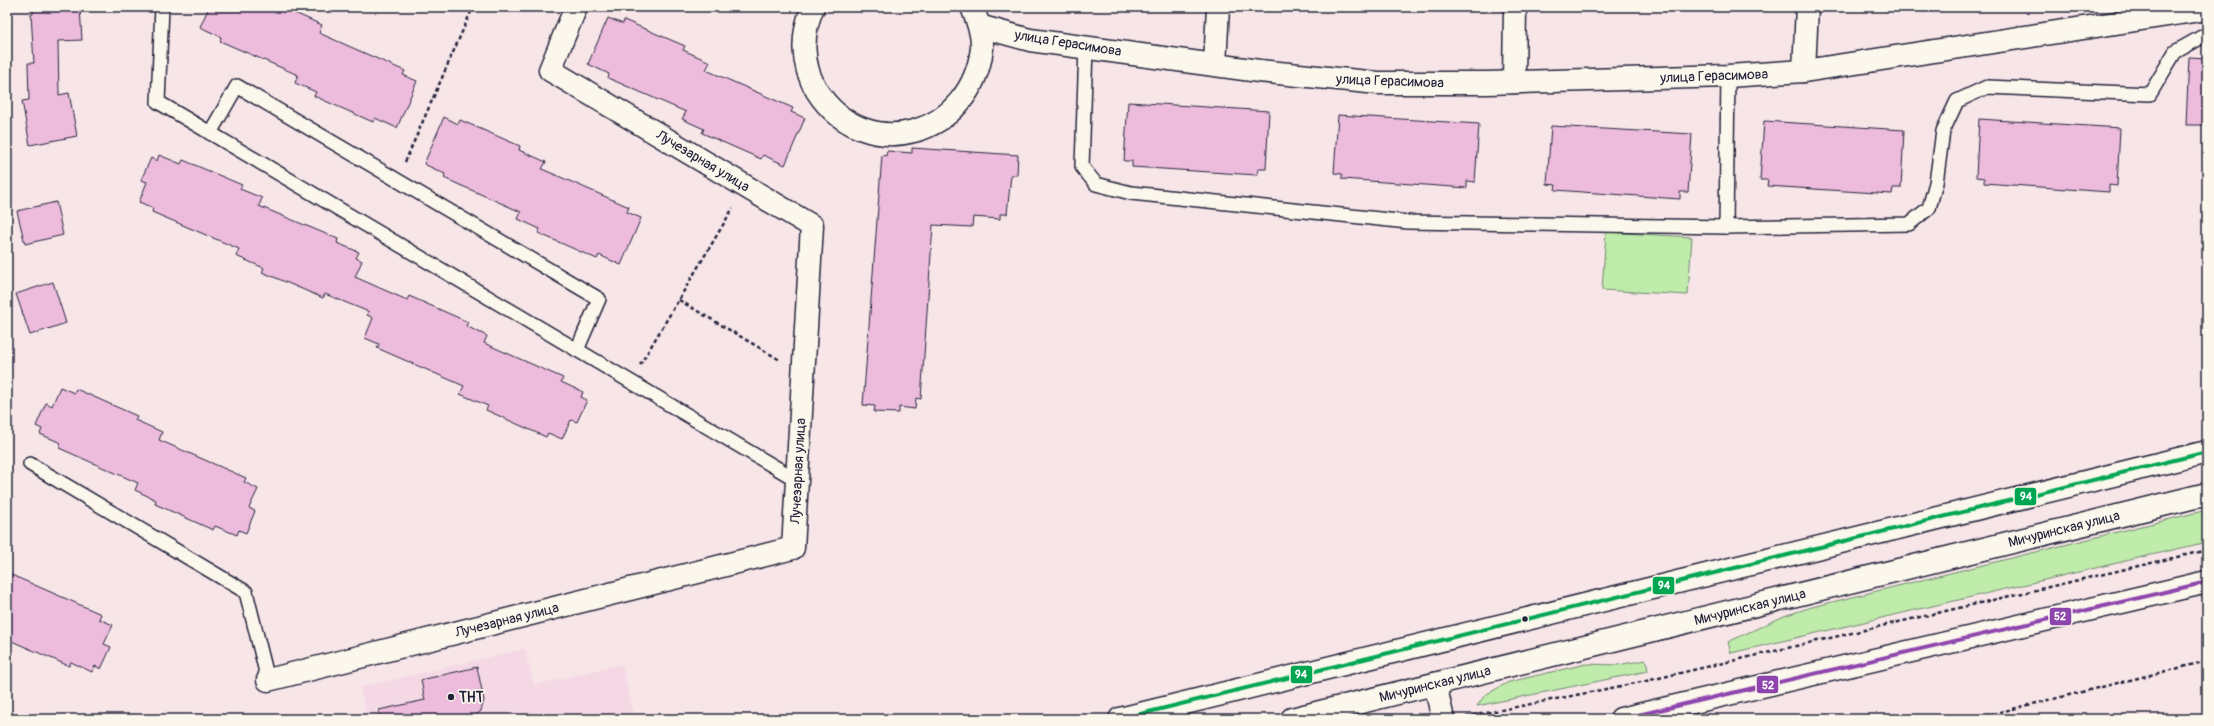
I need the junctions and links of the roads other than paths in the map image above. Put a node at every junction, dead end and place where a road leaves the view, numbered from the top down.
1 (162, 7) edge
2 (576, 7) edge
3 (813, 7) edge
4 (1218, 7) edge
5 (1515, 7) edge
6 (1807, 7) edge
7 (2207, 10) edge
8 (2130, 14) edge
9 (976, 16) edge
10 (2207, 34) edge
11 (1086, 46) junction
12 (1215, 65) junction
13 (1804, 71) junction
14 (1728, 76) junction
15 (1514, 82) junction
16 (210, 133) junction
17 (1726, 227) junction
18 (577, 350) junction
19 (2207, 452) edge
20 (30, 464) dead end
21 (797, 480) junction
22 (2207, 494) edge
23 (2207, 582) edge
24 (268, 680) joint
25 (1435, 684) junction
26 (1120, 719) edge
27 (1292, 719) edge
28 (1443, 719) edge
29 (1621, 719) edge

1 - 16 lane
2 - 21 street, Лучезарная улица
3 - 9 street
4 - 12 street
5 - 15 street
6 - 13 street
7 - 8 street, улица Герасимова
8 - 13 street, улица Герасимова
9 - 11 street, улица Герасимова
10 - 17 lane
11 - 12 street, улица Герасимова
11 - 17 lane
12 - 15 street, улица Герасимова
13 - 14 street, улица Герасимова
14 - 15 street, улица Герасимова
14 - 17 lane
16 - 18 lane
16 - 18 lane
18 - 21 lane
19 - 26 street
20 - 24 lane
21 - 24 street, Лучезарная улица
22 - 25 street, Мичуринская улица
23 - 29 street
25 - 27 street, Мичуринская улица
25 - 28 street

